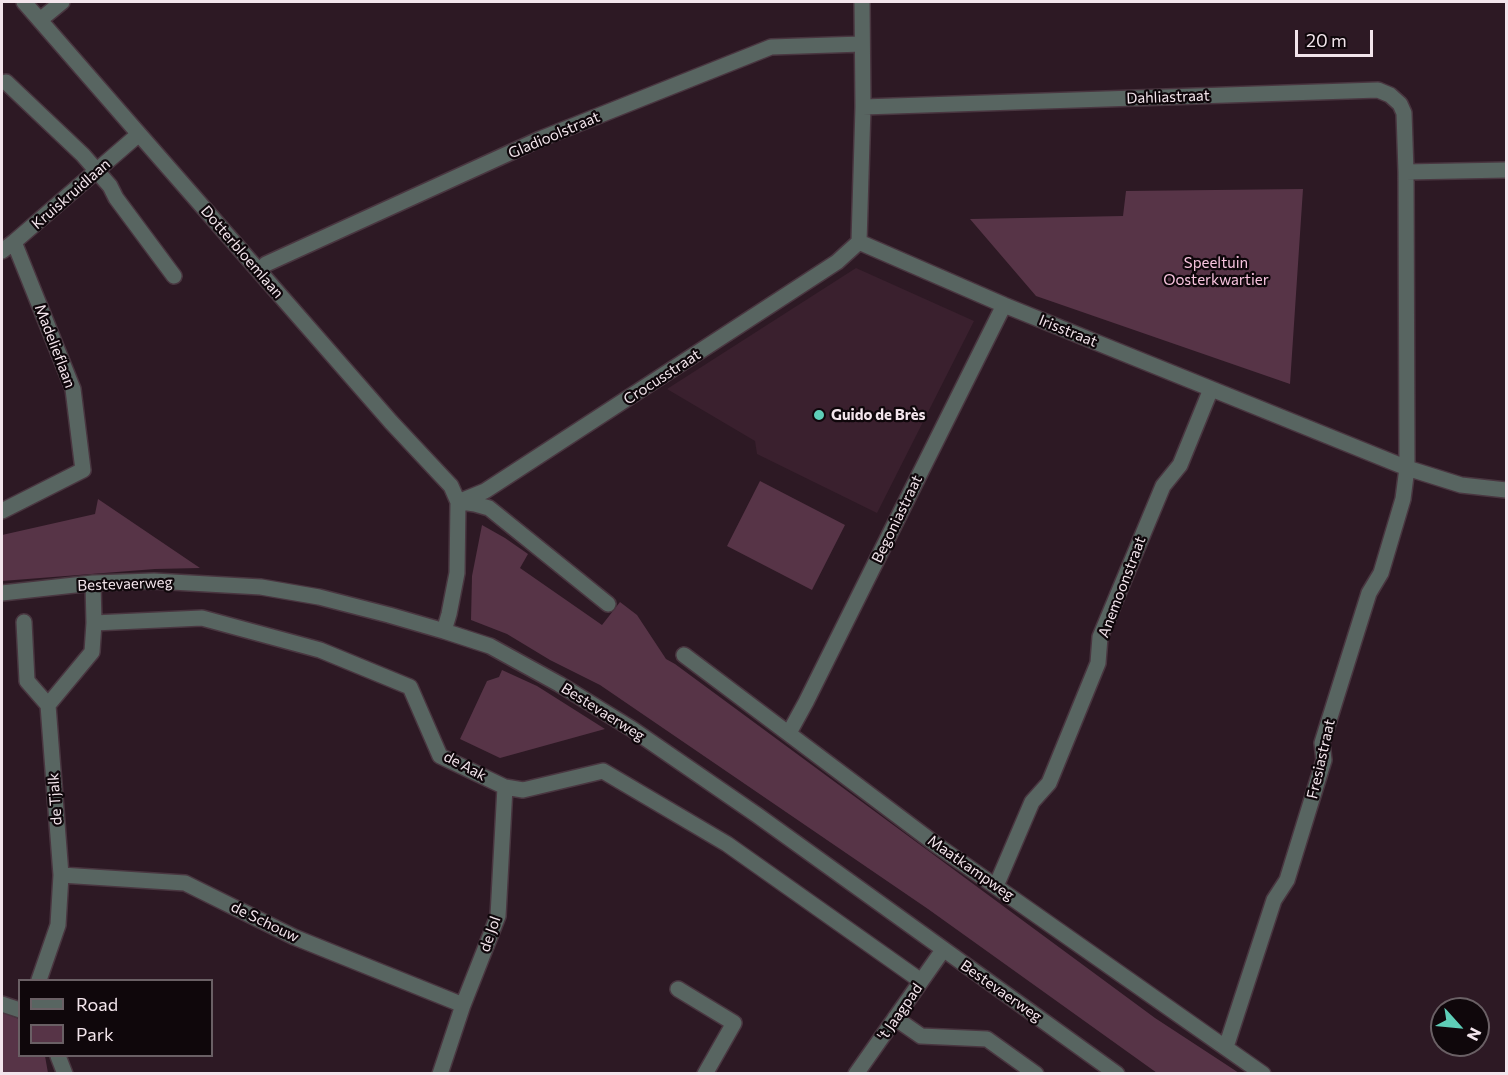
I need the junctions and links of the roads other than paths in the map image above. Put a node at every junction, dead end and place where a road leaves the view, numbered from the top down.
1 (24, 2) edge
2 (62, 2) edge
3 (862, 2) edge
4 (40, 20) junction
5 (862, 44) junction
6 (6, 82) dead end
7 (863, 107) junction
8 (139, 134) junction
9 (1506, 170) edge
10 (98, 171) junction
11 (1406, 172) junction
12 (859, 242) junction
13 (8, 247) edge
14 (259, 271) junction
15 (174, 276) dead end
16 (1004, 304) junction
17 (1211, 389) junction
18 (1407, 468) junction
19 (1506, 490) edge
20 (458, 502) junction
21 (2, 511) edge
22 (93, 583) junction
23 (2, 593) edge
24 (608, 604) dead end
25 (24, 622) dead end
26 (94, 622) junction
27 (444, 631) junction
28 (684, 655) dead end
29 (48, 705) junction
30 (789, 733) junction
31 (505, 787) junction
32 (61, 875) junction
33 (996, 886) junction
34 (943, 950) junction
35 (40, 979) edge
36 (921, 981) junction
37 (678, 989) dead end
38 (2, 1004) edge
39 (463, 1005) junction
40 (18, 1009) edge
41 (895, 1018) junction
42 (1226, 1047) junction
43 (58, 1057) edge
44 (65, 1074) edge
45 (440, 1074) edge
46 (705, 1074) edge
47 (856, 1074) edge
48 (1036, 1074) edge
49 (1117, 1074) edge
50 (1263, 1074) edge

1 - 4 street, Dotterbloemlaan
2 - 4 street
3 - 5 street
4 - 8 street, Dotterbloemlaan
5 - 7 street
5 - 14 street, Gladioolstraat
6 - 10 street
7 - 11 street, Dahliastraat
7 - 12 street
8 - 10 street, Kruiskruidlaan
8 - 14 street, Dotterbloemlaan
9 - 11 street
10 - 13 street, Kruiskruidlaan
10 - 15 street
11 - 18 street, Dahliastraat
12 - 16 street, Irisstraat
12 - 20 street, Crocusstraat
13 - 21 street, Madelieflaan
14 - 20 street, Dotterbloemlaan
16 - 17 street, Irisstraat
16 - 30 street, Begoniastraat
17 - 18 street, Irisstraat
17 - 33 street, Anemoonstraat
18 - 19 street, Irisstraat
18 - 42 street, Fresiastraat
20 - 24 street
20 - 27 street
22 - 23 street, Bestevaerweg
22 - 26 street
22 - 27 street, Bestevaerweg
25 - 29 street
26 - 29 street
26 - 31 street, de Aak
27 - 34 street, Bestevaerweg
28 - 30 street, Maatkampweg
29 - 32 street, de Tjalk
30 - 33 street, Maatkampweg
31 - 36 street, de Aak
31 - 39 street, de Jol
32 - 35 street, de Tjalk
32 - 39 street, de Schouw
33 - 42 street, Maatkampweg
34 - 36 street, 't Jaagpad
34 - 49 street, Bestevaerweg
36 - 41 street, 't Jaagpad
37 - 46 street
38 - 40 street
39 - 45 street, de Jol
41 - 47 street, 't Jaagpad
41 - 48 street
42 - 50 street, Maatkampweg
43 - 44 street

